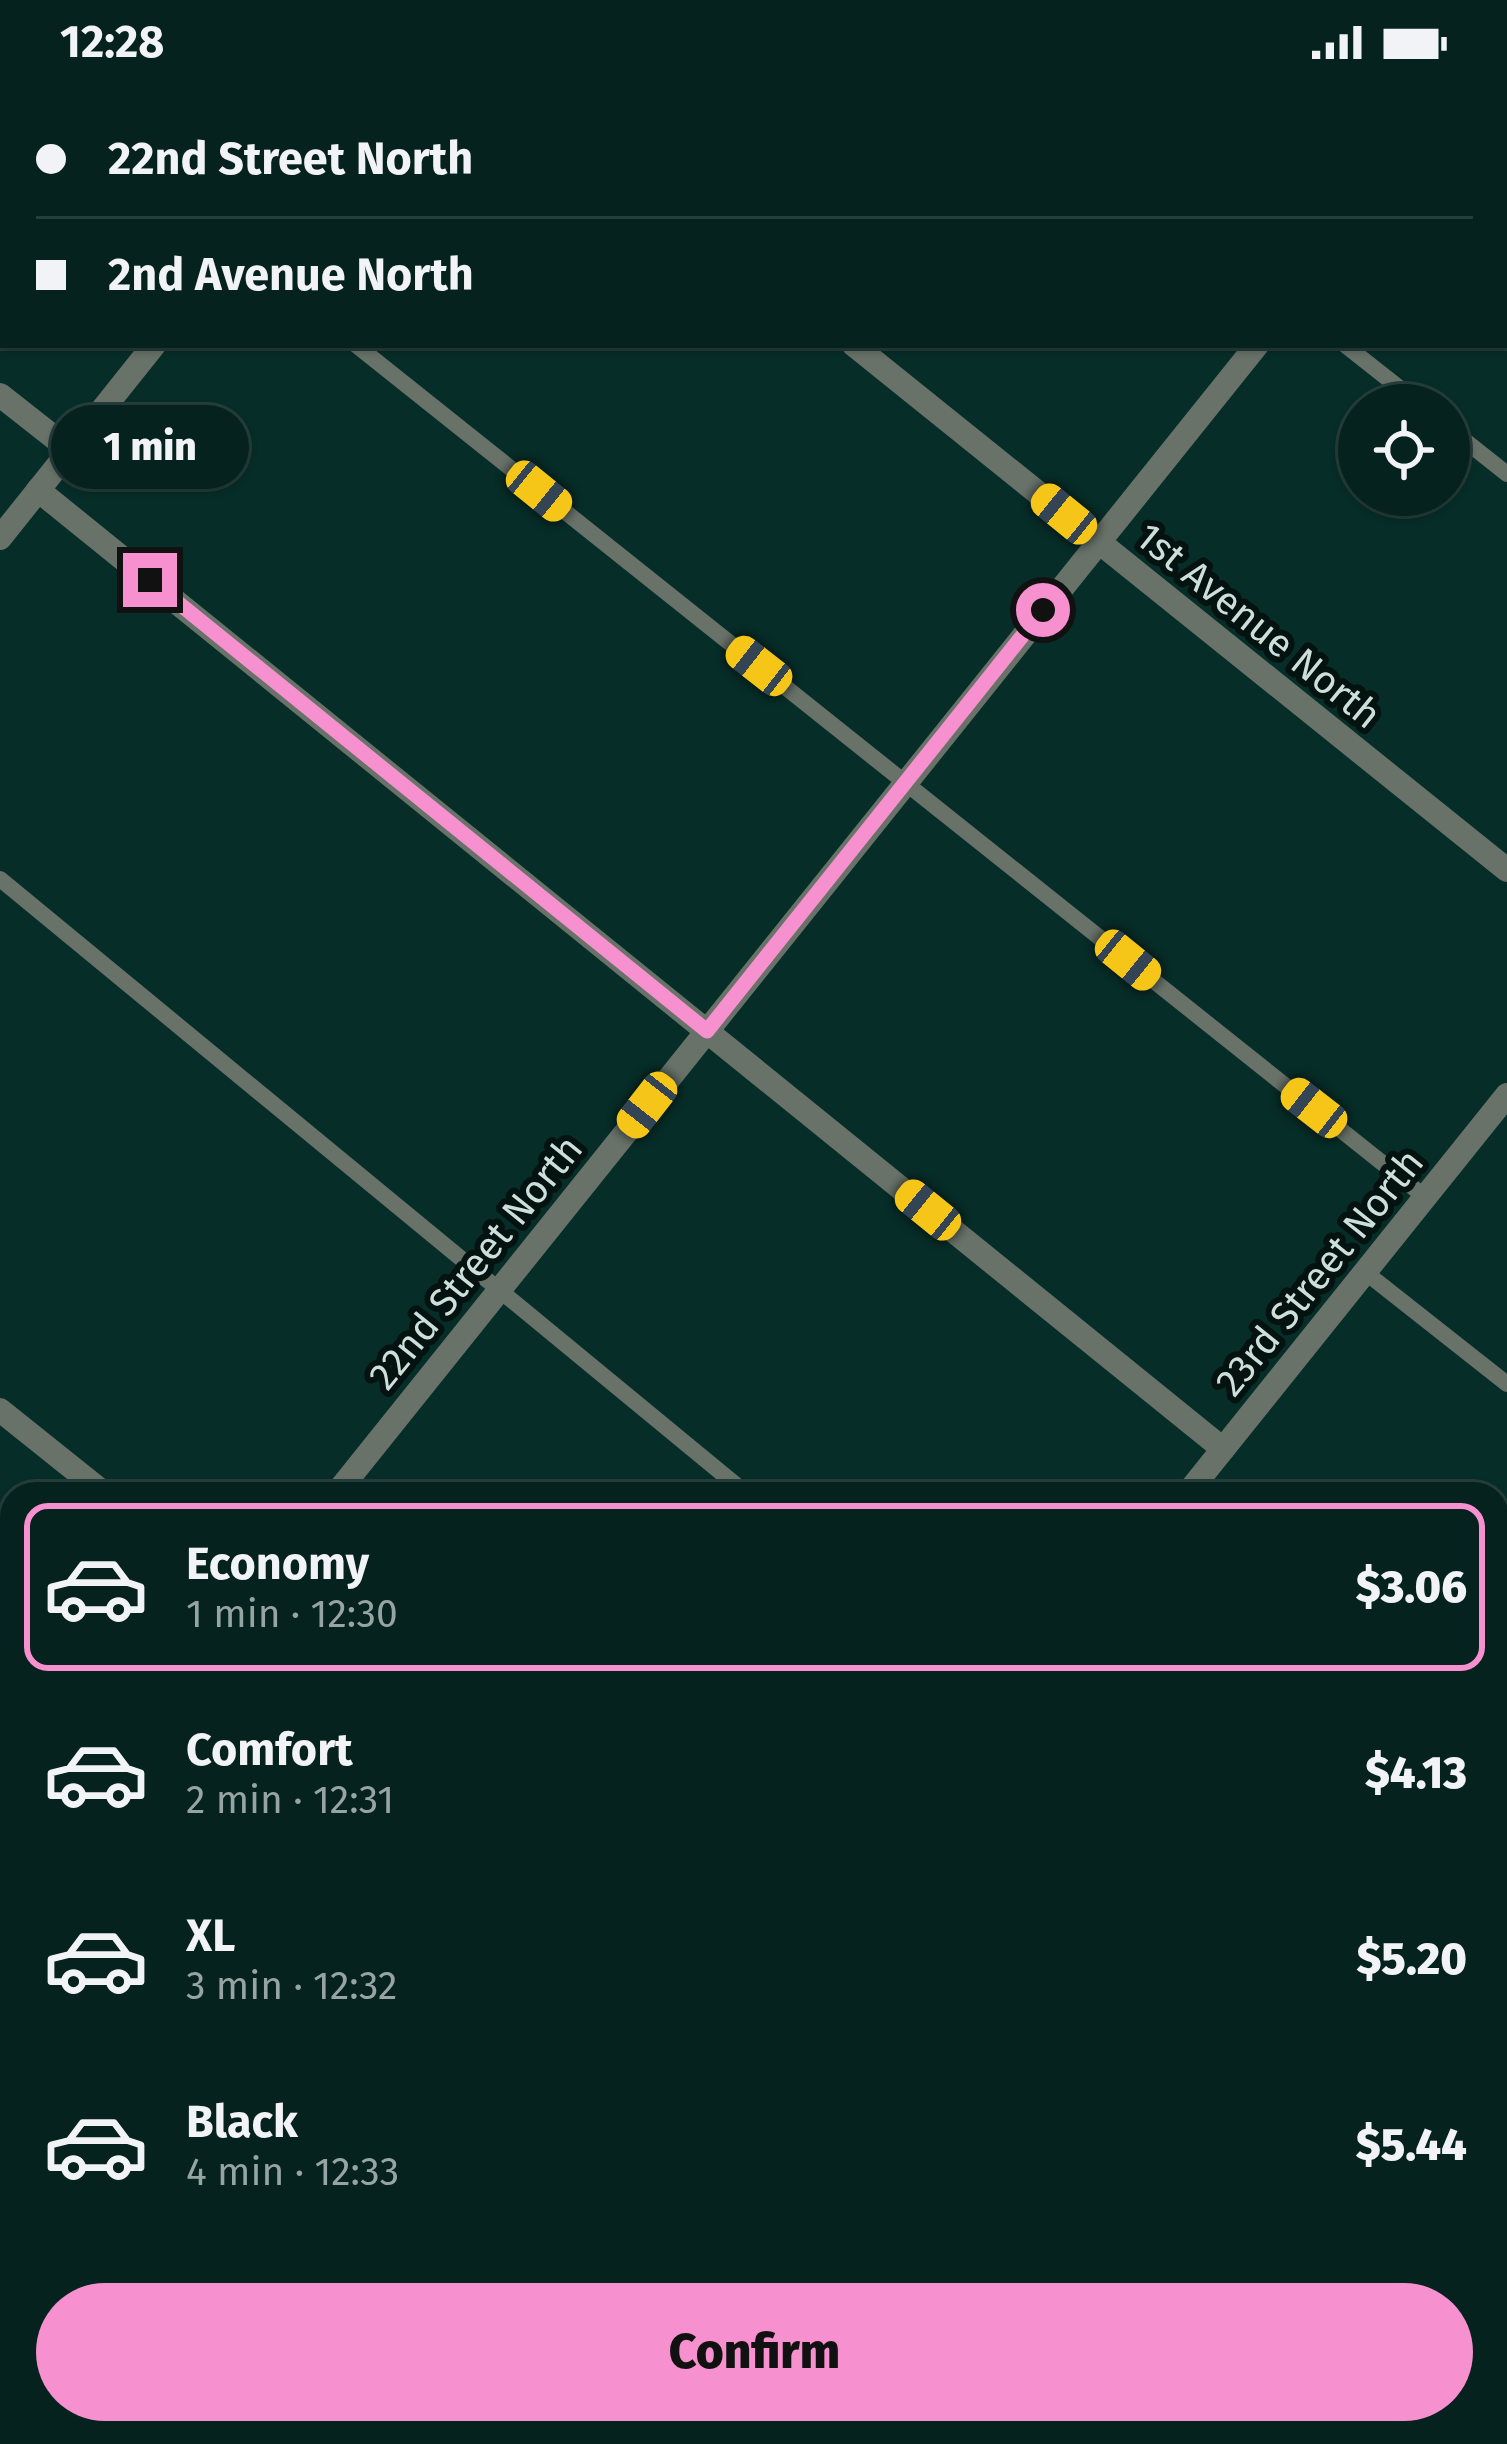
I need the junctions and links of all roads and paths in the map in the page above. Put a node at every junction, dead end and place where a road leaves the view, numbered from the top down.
1 (152, 348) edge
2 (360, 348) edge
3 (858, 348) edge
4 (1255, 348) edge
5 (1349, 348) edge
6 (1394, 384) edge
7 (0, 395) edge
8 (1470, 445) edge
9 (70, 450) junction
10 (1507, 474) edge
11 (38, 490) junction
12 (0, 538) edge
13 (1099, 542) junction
14 (906, 783) junction
15 (1507, 870) edge
16 (0, 879) edge
17 (707, 1031) junction
18 (1507, 1095) edge
19 (1425, 1197) junction
20 (1365, 1272) junction
21 (500, 1290) junction
22 (1507, 1384) edge
23 (0, 1410) edge
24 (1223, 1449) junction
25 (90, 1482) edge
26 (345, 1482) edge
27 (732, 1482) edge
28 (1197, 1482) edge

1 - 9 street
2 - 14 lane
3 - 13 street, 1st Avenue North
4 - 13 street, 22nd Street North
5 - 6 lane
7 - 9 street
8 - 10 lane
9 - 11 street
11 - 12 street
11 - 17 street
13 - 14 street, 22nd Street North
13 - 15 street, 1st Avenue North
14 - 17 street, 22nd Street North
14 - 19 lane
16 - 21 lane
17 - 21 street, 22nd Street North
17 - 24 street
18 - 19 street, 23rd Street North
19 - 20 street, 23rd Street North
20 - 22 lane
20 - 24 street, 23rd Street North
21 - 26 street, 22nd Street North
21 - 27 lane
23 - 25 street
24 - 28 street, 23rd Street North

